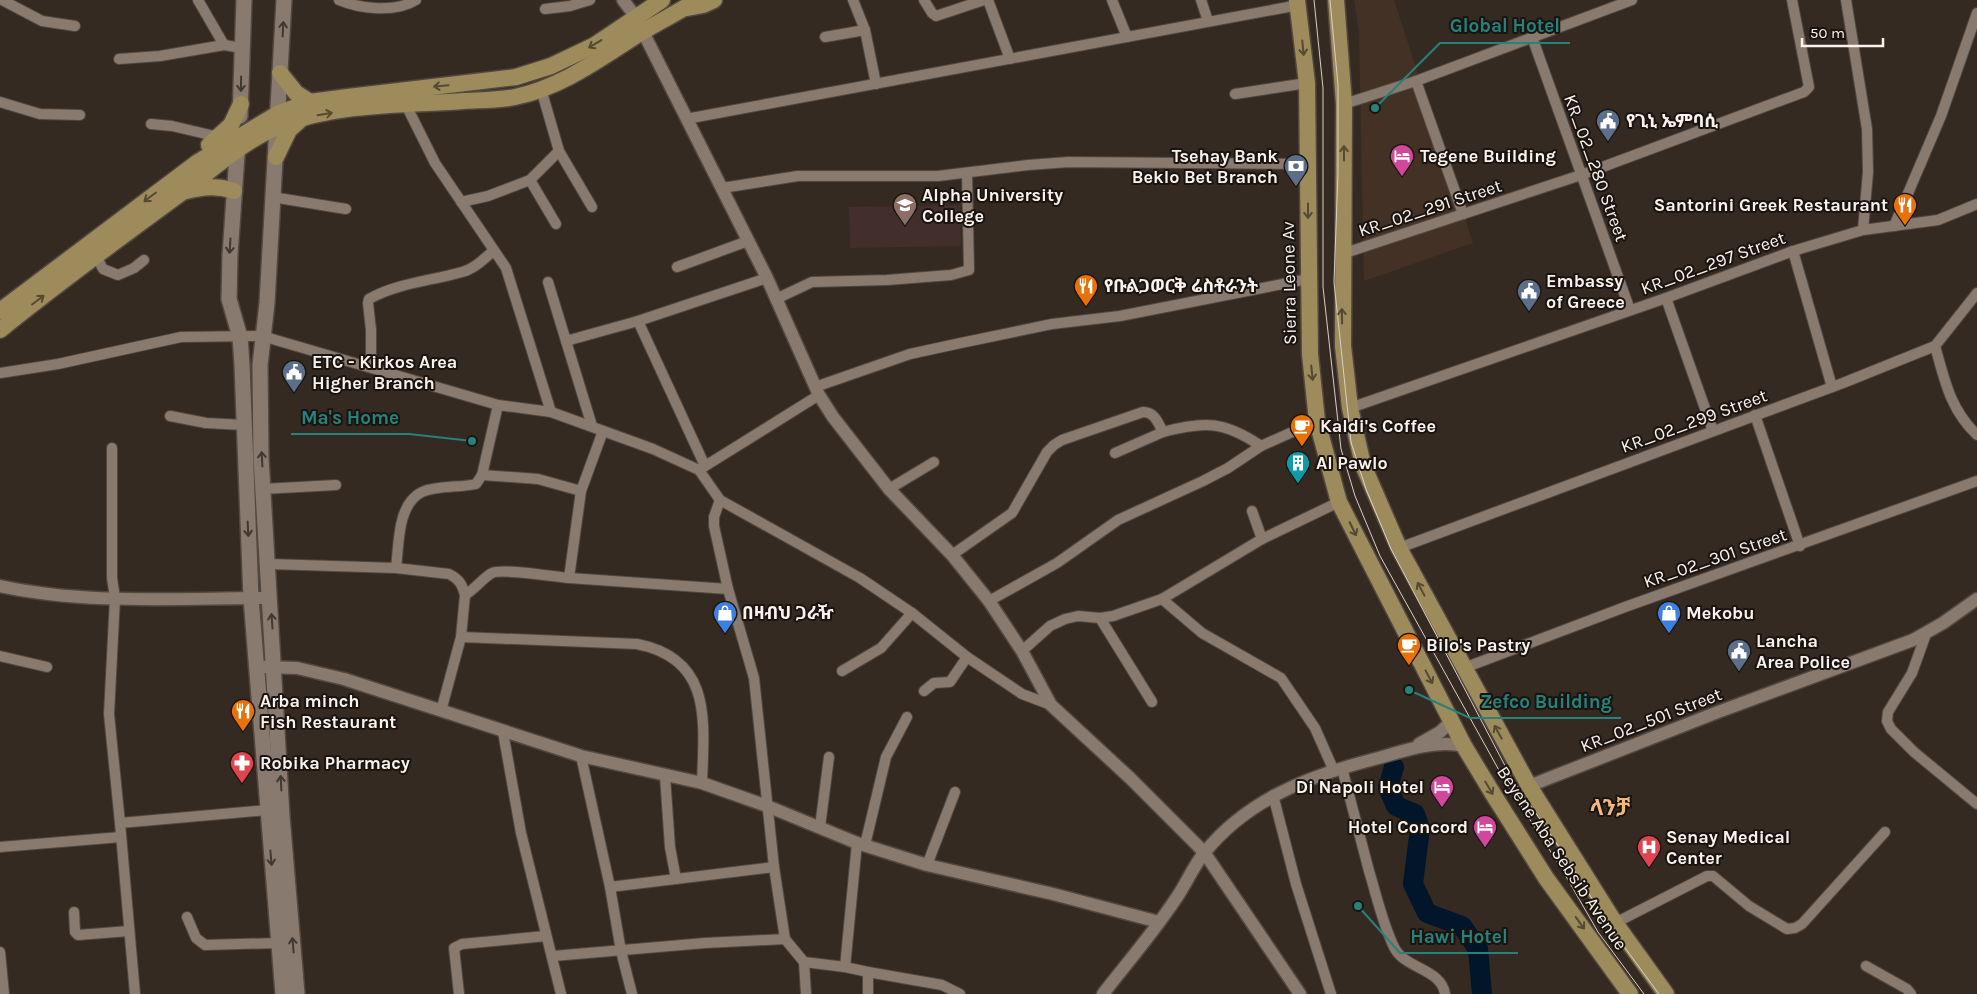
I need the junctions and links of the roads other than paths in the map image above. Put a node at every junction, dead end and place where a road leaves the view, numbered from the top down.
1 (2, 0) edge
2 (198, 0) edge
3 (244, 0) edge
4 (284, 0) edge
5 (339, 0) edge
6 (416, 0) edge
7 (590, 0) edge
8 (624, 0) edge
9 (662, 0) edge
10 (714, 0) edge
11 (853, 0) edge
12 (924, 0) edge
13 (984, 0) edge
14 (988, 0) edge
15 (1112, 0) edge
16 (1201, 0) edge
17 (1336, 0) edge
18 (1632, 0) edge
19 (1792, 0) edge
20 (1846, 0) edge
21 (1298, 2) edge
22 (691, 4) edge
23 (545, 9) dead end
24 (1977, 13) edge
25 (636, 16) junction
26 (1208, 21) junction
27 (74, 26) dead end
28 (865, 30) junction
29 (643, 32) junction
30 (825, 37) dead end
31 (1127, 37) junction
32 (1532, 37) junction
33 (224, 45) junction
34 (242, 48) junction
35 (1010, 58) junction
36 (119, 59) dead end
37 (280, 73) junction
38 (1416, 81) junction
39 (1307, 83) junction
40 (876, 84) junction
41 (541, 90) junction
42 (1235, 94) dead end
43 (0, 102) edge
44 (310, 102) junction
45 (241, 104) junction
46 (406, 104) junction
47 (1344, 104) junction
48 (80, 115) dead end
49 (302, 119) junction
50 (278, 120) junction
51 (686, 120) junction
52 (151, 124) dead end
53 (219, 137) junction
54 (238, 143) junction
55 (559, 151) junction
56 (276, 157) junction
57 (1307, 164) junction
58 (967, 173) junction
59 (1581, 175) junction
60 (530, 180) junction
61 (177, 187) junction
62 (722, 188) junction
63 (234, 191) junction
64 (272, 197) junction
65 (460, 202) junction
66 (1977, 204) edge
67 (592, 207) dead end
68 (346, 209) dead end
69 (1463, 214) junction
70 (556, 224) dead end
71 (1894, 226) junction
72 (1863, 230) junction
73 (748, 241) junction
74 (493, 251) junction
75 (1793, 251) junction
76 (1342, 254) junction
77 (96, 256) junction
78 (144, 260) dead end
79 (677, 267) dead end
80 (767, 278) junction
81 (1308, 279) junction
82 (548, 282) dead end
83 (1977, 293) edge
84 (1666, 298) junction
85 (776, 299) junction
86 (1630, 310) junction
87 (0, 311) edge
88 (638, 321) junction
89 (0, 330) edge
90 (262, 336) junction
91 (240, 337) junction
92 (566, 341) junction
93 (1935, 346) junction
94 (371, 367) junction
95 (0, 373) edge
96 (1832, 387) junction
97 (817, 391) junction
98 (498, 405) junction
99 (1350, 408) junction
100 (550, 412) junction
101 (1755, 415) junction
102 (170, 416) dead end
103 (1317, 421) junction
104 (243, 425) junction
105 (592, 426) junction
106 (603, 431) junction
107 (1713, 431) junction
108 (1163, 432) junction
109 (1977, 435) edge
110 (1261, 446) junction
111 (112, 448) dead end
112 (1115, 452) dead end
113 (934, 462) dead end
114 (702, 468) junction
115 (482, 475) junction
116 (1977, 481) edge
117 (336, 485) dead end
118 (263, 489) junction
119 (889, 489) junction
120 (581, 491) junction
121 (720, 500) junction
122 (1339, 502) junction
123 (1252, 511) dead end
124 (1262, 539) junction
125 (1800, 546) junction
126 (1399, 548) junction
127 (952, 555) junction
128 (1366, 556) joint
129 (269, 564) junction
130 (396, 568) junction
131 (570, 578) junction
132 (0, 586) edge
133 (728, 589) junction
134 (464, 595) junction
135 (115, 598) junction
136 (252, 598) junction
137 (270, 598) junction
138 (1162, 599) junction
139 (1977, 599) edge
140 (989, 601) junction
141 (912, 613) junction
142 (1100, 618) junction
143 (1926, 634) junction
144 (461, 638) junction
145 (1022, 651) junction
146 (0, 656) edge
147 (967, 657) junction
148 (48, 667) dead end
149 (256, 667) junction
150 (274, 667) junction
151 (1464, 668) junction
152 (842, 670) dead end
153 (924, 692) dead end
154 (1152, 702) dead end
155 (1052, 705) junction
156 (441, 711) junction
157 (907, 717) dead end
158 (1452, 721) junction
159 (503, 732) junction
160 (1464, 746) junction
161 (1403, 751) junction
162 (581, 756) junction
163 (829, 757) dead end
164 (1338, 769) junction
165 (665, 776) junction
166 (702, 783) junction
167 (1528, 786) junction
168 (955, 792) dead end
169 (1273, 795) junction
170 (1977, 804) edge
171 (767, 806) junction
172 (267, 810) junction
173 (120, 823) junction
174 (820, 828) junction
175 (1885, 832) dead end
176 (121, 837) junction
177 (861, 844) junction
178 (0, 847) edge
179 (1204, 852) junction
180 (927, 865) junction
181 (774, 867) junction
182 (676, 879) junction
183 (610, 887) junction
184 (74, 912) dead end
185 (187, 917) dead end
186 (1159, 922) junction
187 (1615, 923) junction
188 (129, 931) junction
189 (546, 936) junction
190 (785, 939) junction
191 (278, 943) junction
192 (621, 951) junction
193 (0, 952) edge
194 (553, 956) junction
195 (804, 962) junction
196 (1866, 966) dead end
197 (846, 967) junction
198 (868, 972) junction
199 (1, 981) edge
200 (4, 994) edge
201 (135, 994) edge
202 (283, 994) edge
203 (297, 994) edge
204 (459, 994) edge
205 (561, 994) edge
206 (632, 994) edge
207 (806, 994) edge
208 (868, 994) edge
209 (960, 994) edge
210 (1103, 994) edge
211 (1300, 994) edge
212 (1331, 994) edge
213 (1445, 994) edge
214 (1630, 994) edge
215 (1666, 994) edge
216 (1911, 994) edge

1 - 27 street
2 - 33 street
3 - 34 main road
37 -> 4 main road
5 - 6 street
7 - 23 street
8 - 25 street
9 - 25 main road
10 - 22 main road
11 - 28 street
12 - 13 street
14 - 35 street
15 - 31 street
16 - 26 street
17 - 47 main road
18 - 32 street
19 - 59 street, KR_02_291 Street
20 - 72 street
21 - 26 street
21 -> 39 main road, Sierra Leone Av
22 - 29 main road
24 - 71 street
25 - 29 street
25 -> 44 main road
26 - 31 street
28 - 30 street
28 - 40 street
29 - 41 main road
29 - 51 street
31 - 35 street
32 - 38 street
32 - 59 street, KR_02_280 Street
33 - 34 street
33 - 36 street
34 -> 45 main road
35 - 40 street
37 - 44 main road
37 - 50 main road
38 - 47 street
38 - 69 street
39 - 42 street
39 - 57 main road, Sierra Leone Av
40 - 51 street
41 - 46 main road
41 - 55 street
43 - 48 street
44 - 50 main road
45 - 53 main road
45 - 54 main road
49 -> 46 main road
46 - 65 street
76 -> 47 main road
49 - 50 main road
49 - 56 main road
50 - 54 main road
50 - 56 main road
51 - 62 street
52 - 53 street
53 - 61 main road
54 - 61 main road
54 - 63 main road
55 - 60 street
55 - 67 street
56 - 64 main road
57 - 58 street
57 -> 81 main road, Sierra Leone Av
58 - 62 street
58 - 85 street
59 - 69 street, KR_02_291 Street
59 - 86 street, KR_02_280 Street
60 - 65 street
60 - 70 street
61 - 63 main road
61 - 77 main road
61 -> 87 main road
62 - 73 street
63 -> 91 main road
64 - 68 street
64 - 90 main road
65 - 74 street
66 - 71 street, KR_02_297 Street
69 - 76 street, KR_02_291 Street
71 - 72 street, KR_02_297 Street
72 - 75 street, KR_02_297 Street
73 - 79 street
73 - 80 street
74 - 94 street
74 - 100 street
75 - 84 street, KR_02_297 Street
75 - 96 street
99 -> 76 main road
77 - 78 street
89 -> 77 main road
80 - 85 street
80 - 88 street
81 - 97 street
81 -> 103 main road, Sierra Leone Av
82 - 92 street
83 - 93 street, KR_02_299 Street
84 - 86 street, KR_02_297 Street
84 - 107 street
85 - 97 street
86 - 99 street, KR_02_297 Street
88 - 92 street
88 - 114 street
90 - 91 street
90 - 94 street
118 -> 90 main road
91 - 95 street
91 - 104 main road
92 - 105 street
93 - 96 street, KR_02_299 Street
93 - 109 street
94 - 98 street
96 - 101 street, KR_02_299 Street
97 - 114 street
97 - 119 street
98 - 100 street
98 - 115 street
99 - 126 main road
100 - 105 street
101 - 107 street, KR_02_299 Street
101 - 125 street
102 - 104 street
103 - 110 street
103 - 122 main road, Sierra Leone Av
104 -> 136 main road
105 - 106 street
106 - 114 street
106 - 120 street
107 - 126 street, KR_02_299 Street
108 - 110 street
108 - 112 street
108 - 127 street
110 - 140 street
111 - 135 street
113 - 119 street
114 - 121 street
115 - 120 street
115 - 130 street
116 - 125 street, KR_02_301 Street
117 - 118 street
118 - 129 main road
119 - 127 street
120 - 131 street
121 - 133 street
121 - 141 street
122 - 124 street
122 -> 128 main road, Sierra Leone Av
123 - 124 street
124 - 138 street
125 - 151 street, KR_02_301 Street
151 -> 126 main road, Beyene Aba Sebsib Avenue
127 - 140 street
128 -> 158 main road, Beyene Aba Sebsib Avenue
129 - 130 street
129 - 137 main road
130 - 134 street
131 - 133 street
131 - 134 street
132 - 135 street
133 - 171 street
134 - 144 street
135 - 136 street
135 - 173 street
136 - 137 street
136 - 149 main road
150 -> 137 main road
138 - 142 street
138 - 164 street
139 - 143 street, KR_02_501 Street
140 - 145 street
141 - 147 street
141 - 152 street
142 - 145 street
142 - 154 street
143 - 167 street, KR_02_501 Street
143 - 170 street
144 - 156 street
144 - 166 street
145 - 155 street
146 - 148 street
147 - 153 street
147 - 155 street
149 - 150 street
149 - 172 main road
150 - 156 street
203 -> 150 main road
167 -> 151 main road, Beyene Aba Sebsib Avenue
155 - 179 street
156 - 159 street
157 - 177 street
158 - 160 main road, Beyene Aba Sebsib Avenue
158 - 161 street
159 - 162 street
159 - 189 street
160 - 161 street
160 -> 214 main road, Beyene Aba Sebsib Avenue
161 - 164 street
162 - 165 street
162 - 183 street
163 - 174 street
164 - 169 street
164 - 213 street
165 - 166 street
165 - 182 street
166 - 171 street
167 - 187 main road, Beyene Aba Sebsib Avenue
168 - 180 street
169 - 179 street
169 - 212 street
171 - 174 street
171 - 181 street
172 - 173 street
172 -> 191 main road
173 - 176 street
174 - 177 street
175 - 187 street
176 - 178 street
176 - 188 street
177 - 180 street
177 - 197 street
179 - 186 street
179 - 211 street
180 - 186 street
181 - 182 street
181 - 190 street
182 - 183 street
183 - 192 street
184 - 188 street
185 - 191 street
186 - 210 street
187 - 215 main road, Beyene Aba Sebsib Avenue
188 - 201 street
189 - 194 street
189 - 204 street
190 - 192 street
190 - 195 street
191 - 202 main road
192 - 194 street
192 - 206 street
193 - 199 street
194 - 205 street
195 - 197 street
195 - 207 street
196 - 216 street
197 - 198 street
198 - 208 street
198 - 209 street
199 - 200 street

